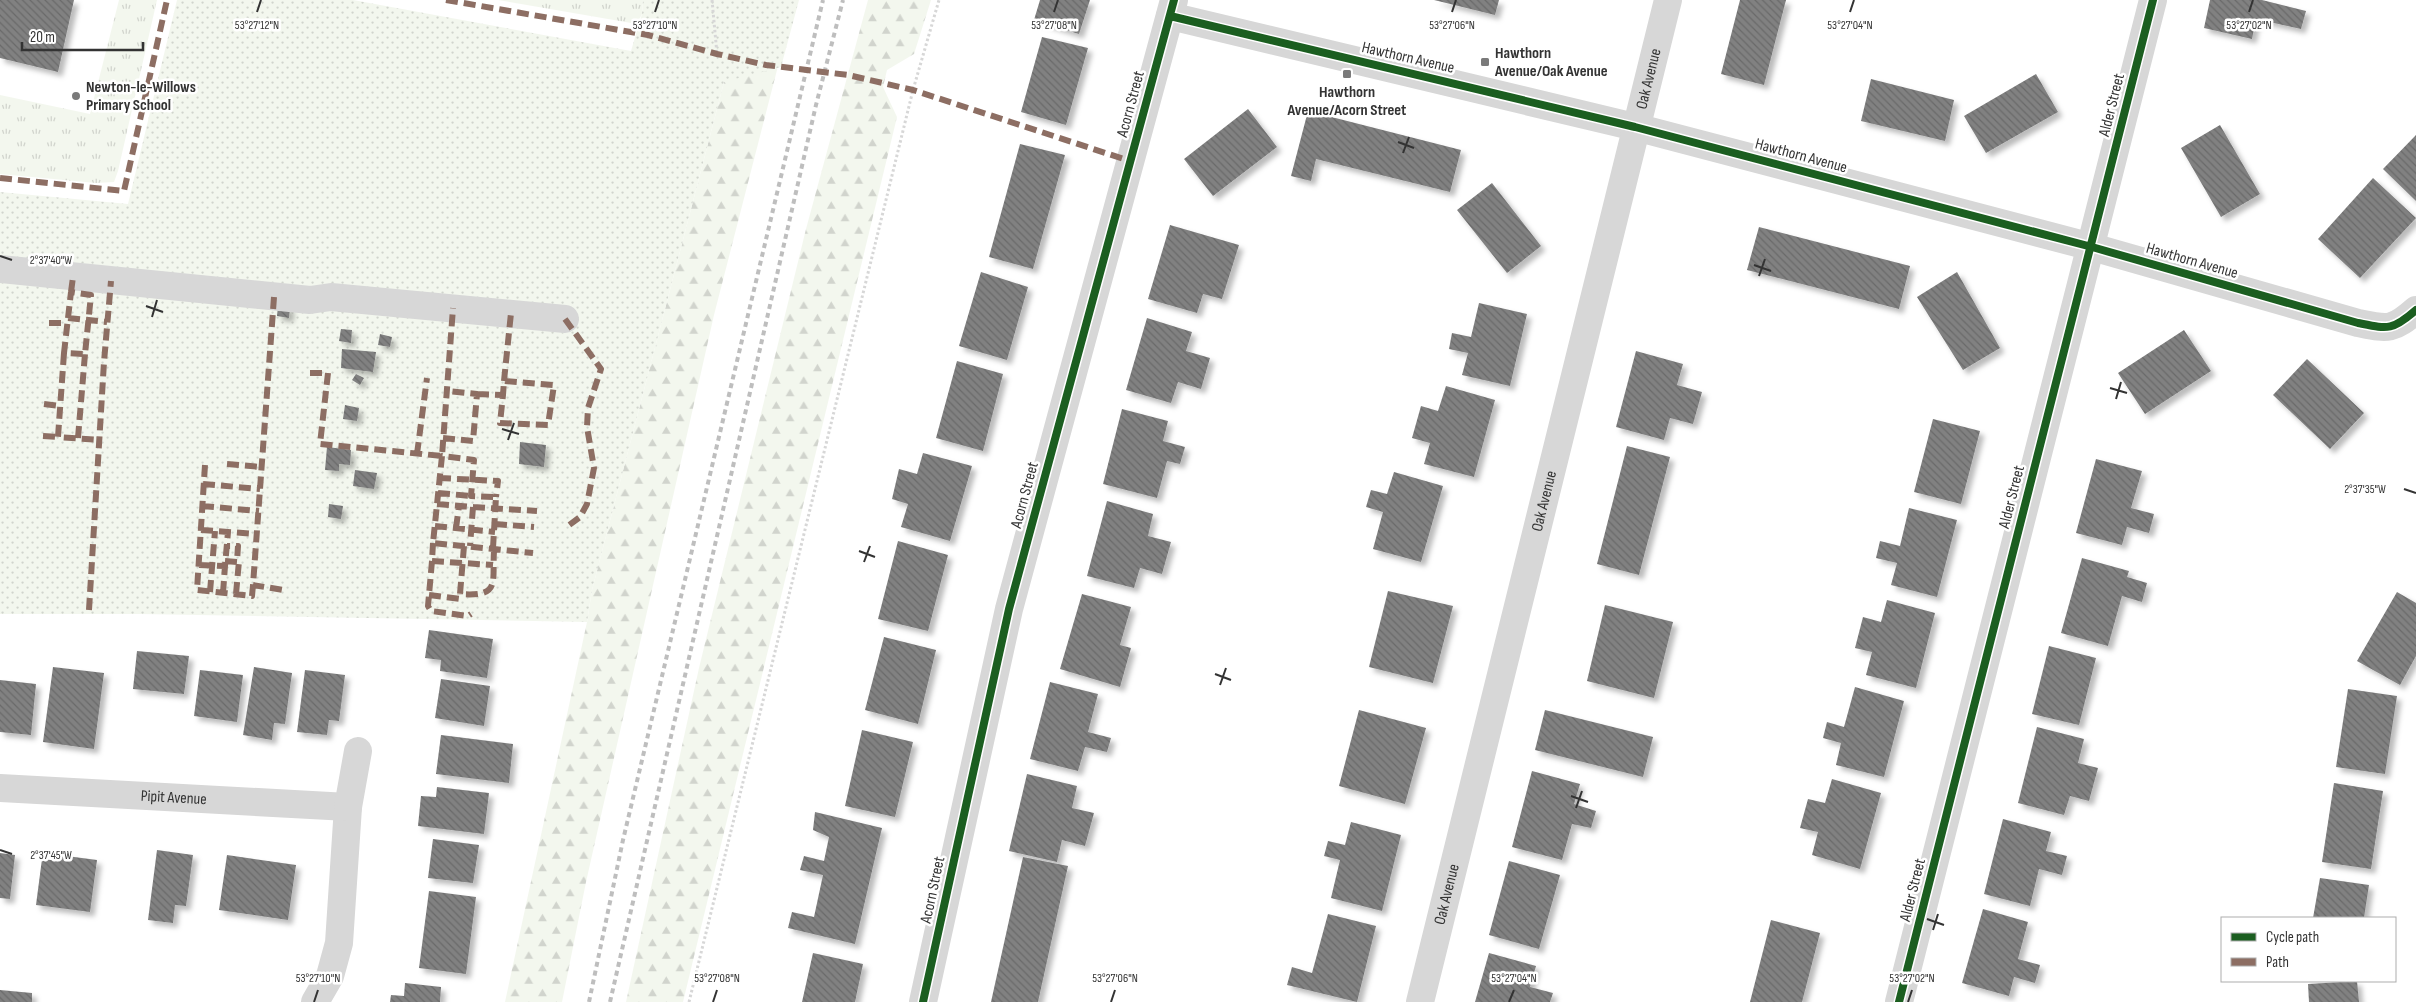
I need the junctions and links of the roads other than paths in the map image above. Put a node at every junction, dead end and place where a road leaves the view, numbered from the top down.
1 (1668, 0) edge
2 (2153, 0) edge
3 (1172, 8) edge
4 (1635, 127) junction
5 (2092, 247) junction
6 (0, 269) edge
7 (2416, 310) edge
8 (565, 319) dead end
9 (358, 751) dead end
10 (0, 788) edge
11 (348, 807) junction
12 (316, 1002) edge
13 (923, 1002) edge
14 (1420, 1002) edge
15 (1899, 1002) edge

1 - 4 street, Oak Avenue
2 - 5 street, Alder Street
3 - 4 street, Hawthorn Avenue
3 - 13 street, Acorn Street
4 - 5 street, Hawthorn Avenue
4 - 14 street, Oak Avenue
5 - 7 street, Hawthorn Avenue
5 - 15 street, Alder Street
6 - 8 street
9 - 11 street
10 - 11 street, Pipit Avenue
11 - 12 street

